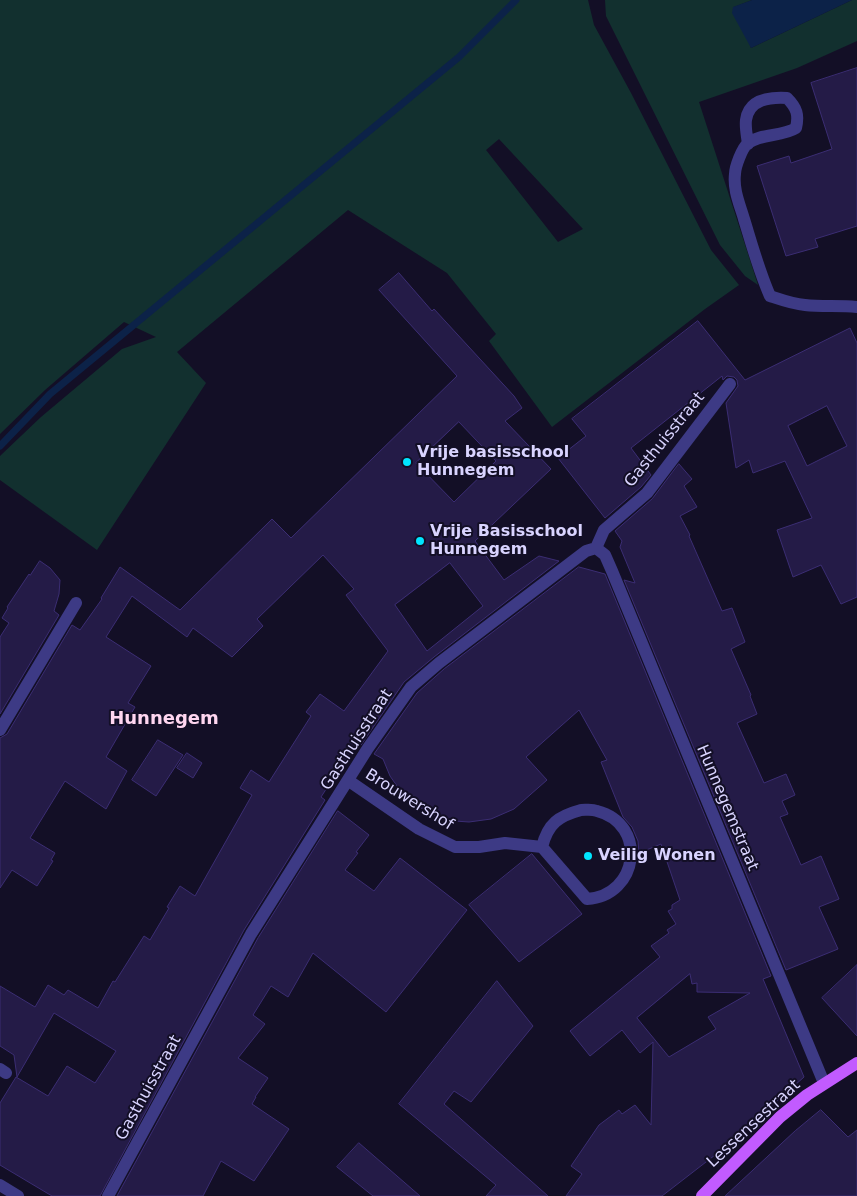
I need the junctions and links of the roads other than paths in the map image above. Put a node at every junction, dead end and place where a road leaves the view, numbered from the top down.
1 (748, 144) junction
2 (857, 307) edge
3 (730, 384) dead end
4 (596, 548) junction
5 (76, 603) dead end
6 (0, 730) edge
7 (349, 781) junction
8 (542, 847) junction
9 (855, 1068) edge
10 (824, 1083) junction
11 (0, 1185) edge
12 (18, 1196) edge
13 (108, 1196) edge
14 (702, 1196) edge

1 - 1 street
1 - 2 street
3 - 4 street, Gasthuisstraat
4 - 7 street, Gasthuisstraat
4 - 10 street, Hunnegemstraat
5 - 6 street
7 - 8 street, Brouwershof
7 - 13 street, Gasthuisstraat
8 - 8 street
9 - 10 main road, Lessensestraat
10 - 14 main road, Lessensestraat
11 - 12 street

